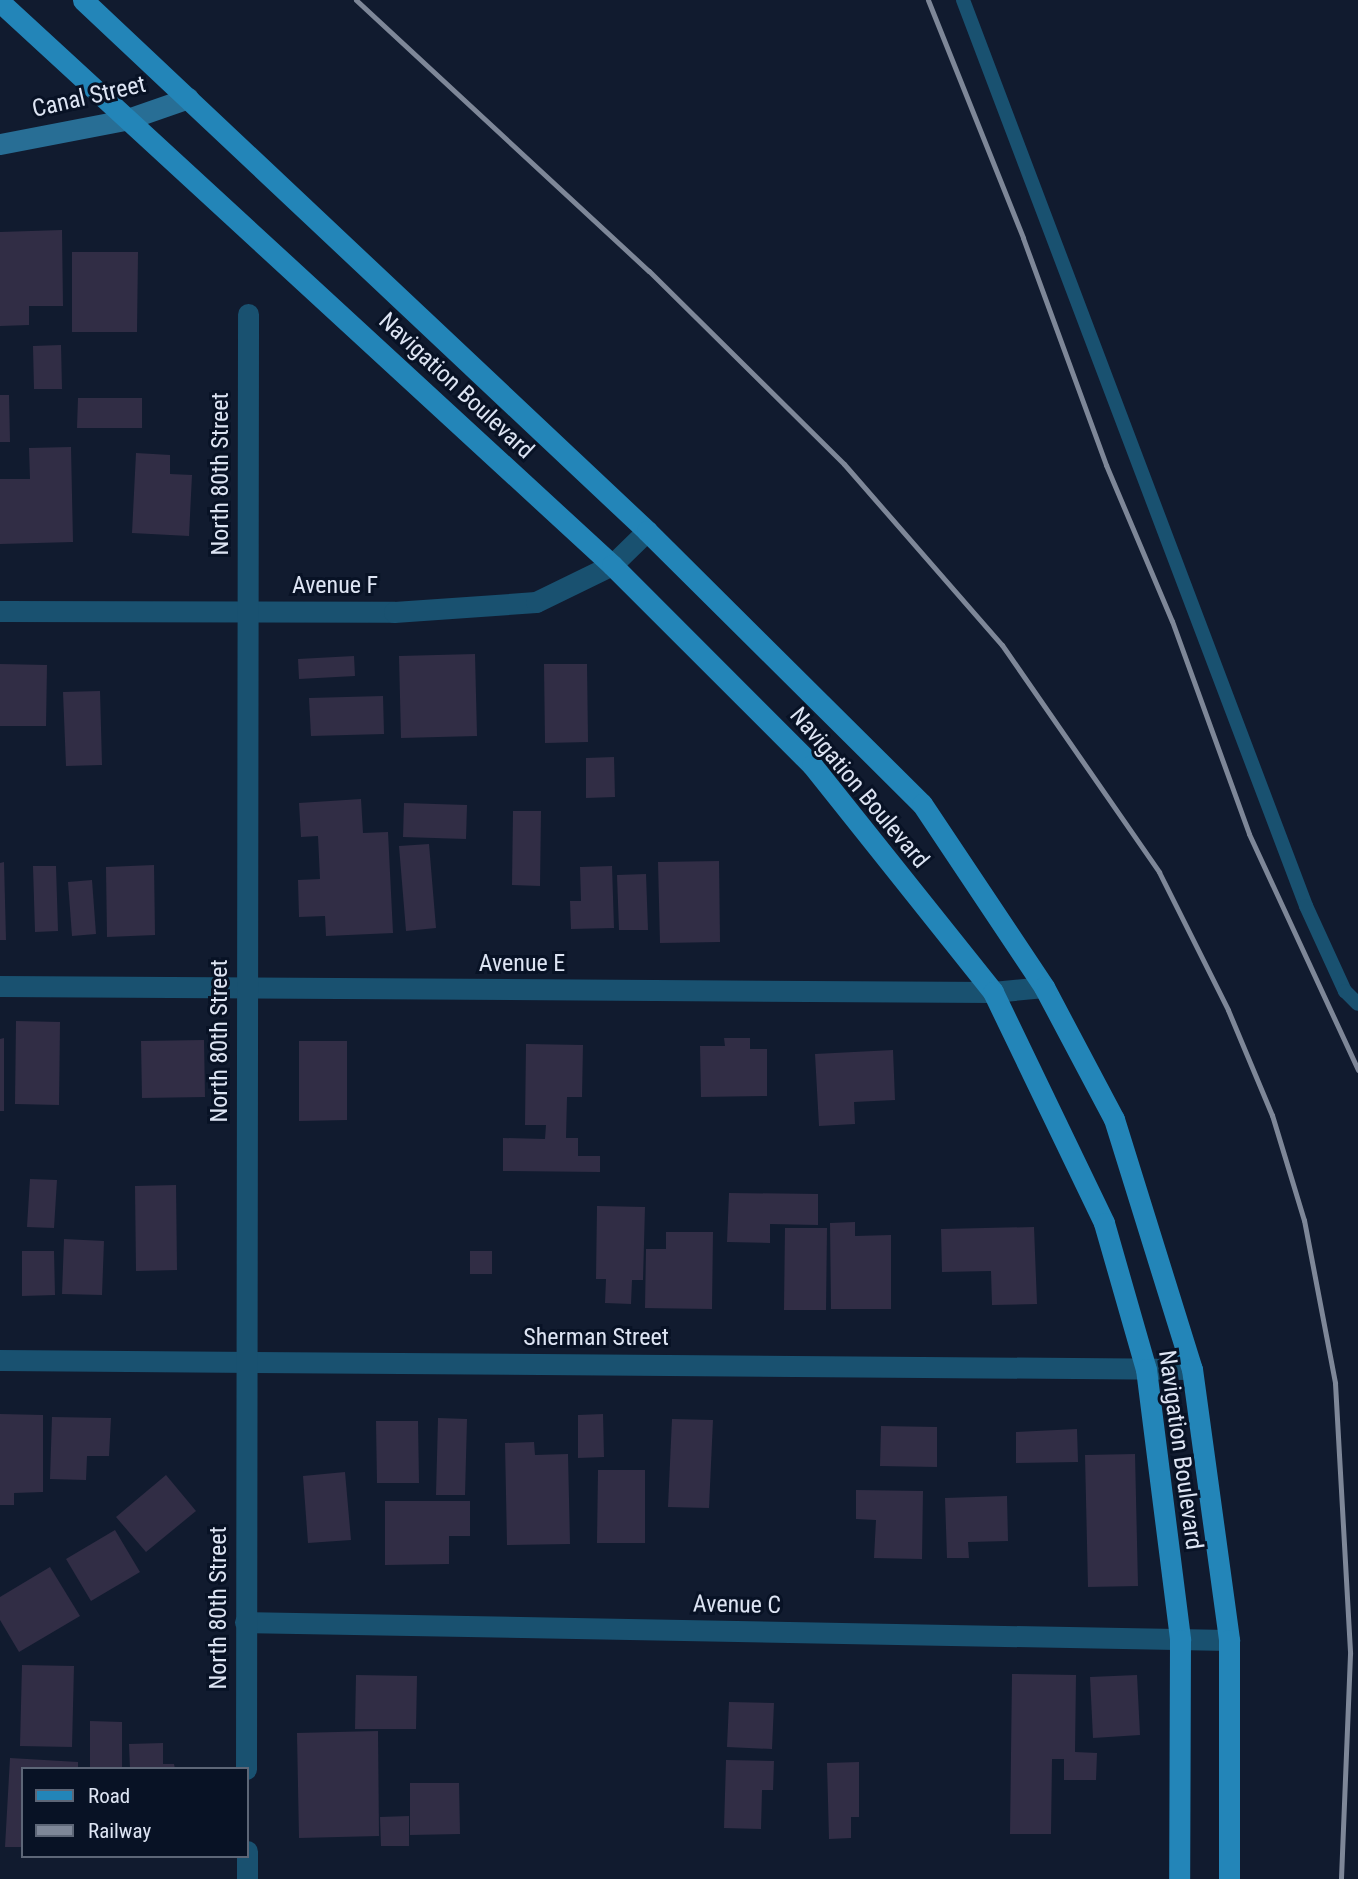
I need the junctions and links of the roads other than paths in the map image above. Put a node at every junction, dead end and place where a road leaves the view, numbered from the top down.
1 (83, 0) edge
2 (963, 0) edge
3 (0, 2) edge
4 (188, 98) junction
5 (125, 120) junction
6 (0, 144) edge
7 (248, 314) dead end
8 (647, 531) junction
9 (611, 565) junction
10 (0, 611) edge
11 (246, 612) junction
12 (0, 986) edge
13 (1044, 987) junction
14 (246, 989) junction
15 (993, 992) junction
16 (1358, 1004) edge
17 (0, 1360) edge
18 (244, 1362) junction
19 (1192, 1368) junction
20 (1146, 1369) junction
21 (245, 1622) junction
22 (1180, 1640) junction
23 (1229, 1640) junction
24 (246, 1767) edge
25 (247, 1858) edge
26 (247, 1879) edge
27 (1179, 1879) edge
28 (1229, 1879) edge

1 - 4 main road, Navigation Boulevard
2 - 16 lane
3 - 5 main road, Navigation Boulevard
4 - 5 street, Canal Street
4 - 8 main road, Navigation Boulevard
5 - 6 street, Canal Street
5 - 9 main road, Navigation Boulevard
7 - 11 street, North 80th Street
8 - 9 street, Avenue F
8 - 13 main road, Navigation Boulevard
9 - 11 street, Avenue F
9 - 15 main road, Navigation Boulevard
10 - 11 street, Avenue F
11 - 14 street, North 80th Street
12 - 14 street, Avenue E
13 - 15 street, Avenue E
13 - 19 main road, Navigation Boulevard
14 - 15 street, Avenue E
14 - 18 street, North 80th Street
15 - 20 main road, Navigation Boulevard
17 - 18 street, Sherman Street
18 - 20 street, Sherman Street
18 - 21 street, North 80th Street
19 - 20 street, Sherman Street
19 - 23 main road, Navigation Boulevard
20 - 22 main road, Navigation Boulevard
21 - 22 street, Avenue C
21 - 24 street, North 80th Street
22 - 23 street, Avenue C
22 - 27 main road, Navigation Boulevard
23 - 28 main road, Navigation Boulevard
25 - 26 street

